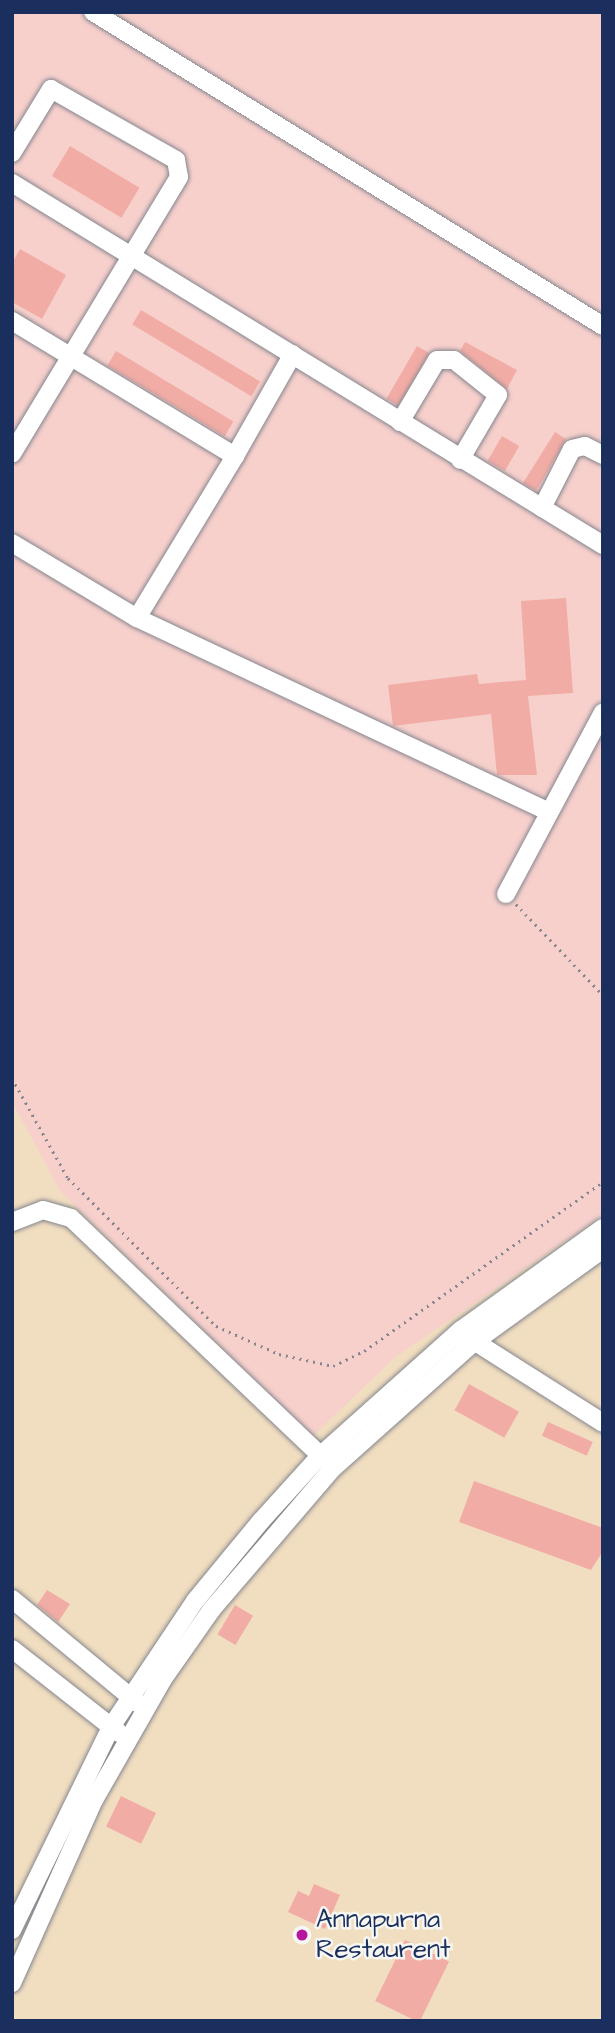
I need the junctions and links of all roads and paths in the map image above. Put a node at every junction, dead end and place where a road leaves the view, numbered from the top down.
1 (93, 12) edge
2 (12, 153) edge
3 (12, 183) edge
4 (131, 255) junction
5 (12, 321) edge
6 (603, 326) edge
7 (293, 354) junction
8 (71, 357) junction
9 (400, 422) junction
10 (20, 426) edge
11 (12, 454) edge
12 (603, 455) edge
13 (235, 456) junction
14 (460, 460) junction
15 (542, 508) junction
16 (12, 543) edge
17 (602, 543) edge
18 (137, 618) junction
19 (603, 712) edge
20 (548, 811) junction
21 (506, 894) joint
22 (603, 995) edge
23 (12, 1078) edge
24 (603, 1182) edge
25 (12, 1222) edge
26 (603, 1228) edge
27 (603, 1249) edge
28 (467, 1337) junction
29 (603, 1423) edge
30 (326, 1462) junction
31 (12, 1599) edge
32 (12, 1649) edge
33 (131, 1698) junction
34 (146, 1709) junction
35 (111, 1727) junction
36 (129, 1740) junction
37 (12, 1930) edge
38 (12, 1983) edge

1 - 6 street
2 - 4 street
3 - 4 street
4 - 7 street
4 - 8 street
5 - 8 street
7 - 9 street
7 - 13 street
8 - 10 street
8 - 13 street
9 - 14 street
9 - 14 street
10 - 11 street
12 - 15 street
13 - 18 street
14 - 15 street
15 - 17 street
16 - 18 street
18 - 20 street
19 - 20 street
20 - 21 street
21 - 22 path
23 - 24 path
25 - 30 street
26 - 28 street
27 - 28 street
28 - 29 street
28 - 30 street
30 - 33 street
30 - 34 street
31 - 33 street
32 - 35 street
33 - 34 street
33 - 35 street
34 - 36 street
35 - 36 street
35 - 37 street
36 - 38 street

